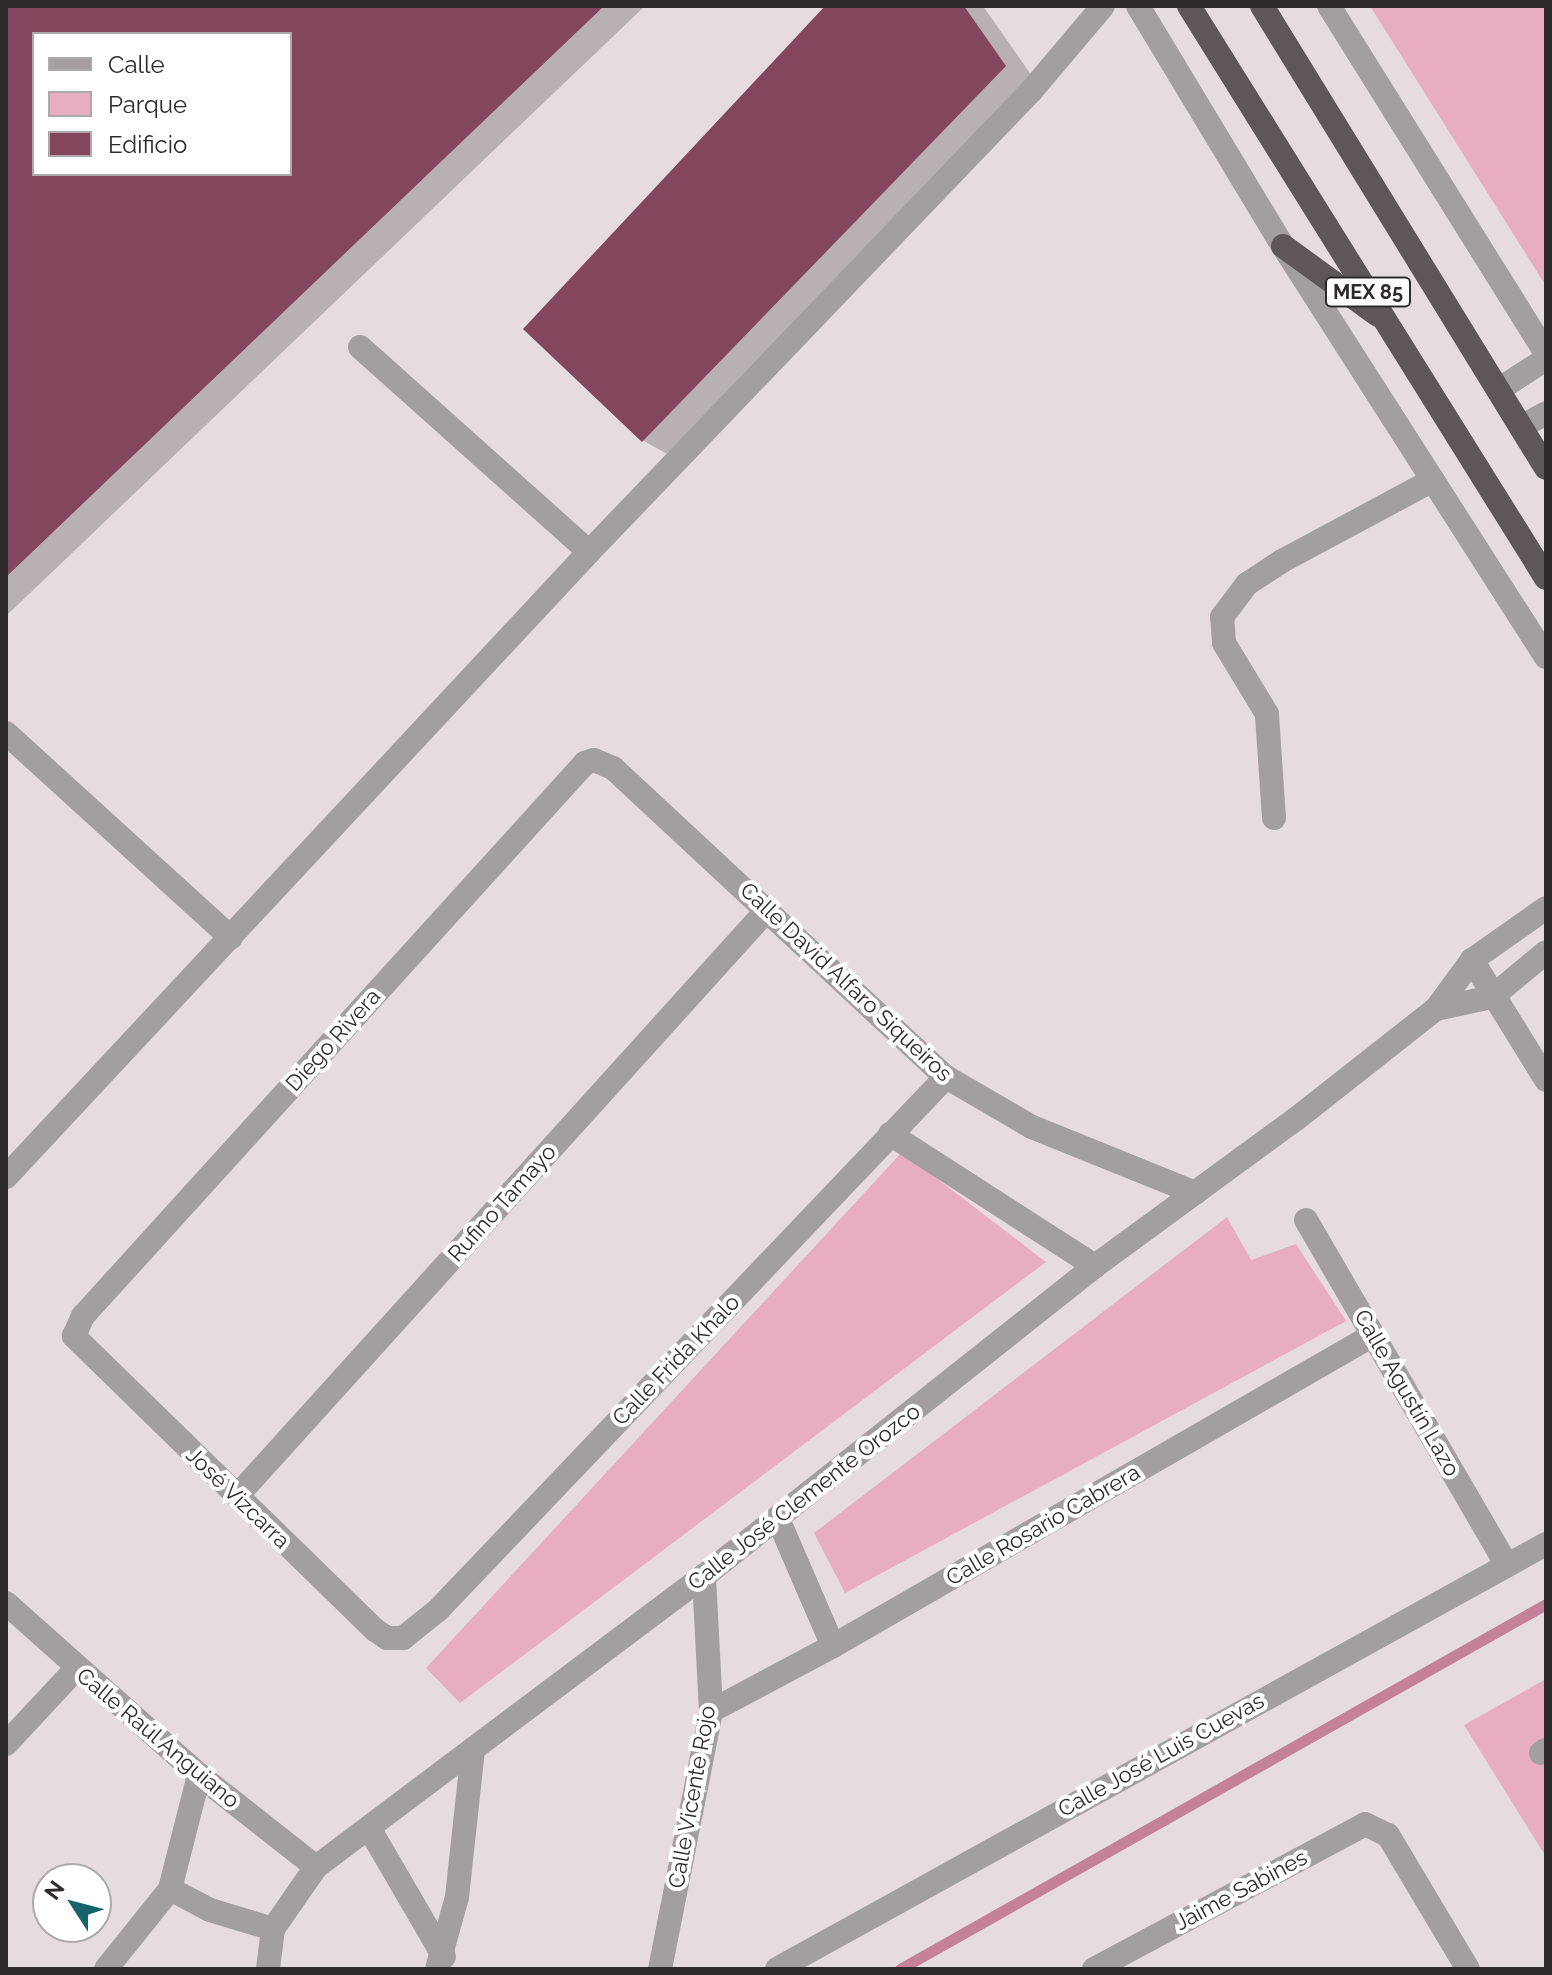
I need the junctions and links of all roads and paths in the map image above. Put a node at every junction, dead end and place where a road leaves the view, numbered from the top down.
1 (1103, 6) edge
2 (1138, 6) edge
3 (1189, 6) edge
4 (1262, 6) edge
5 (1329, 6) edge
6 (1283, 246) junction
7 (1387, 322) junction
8 (360, 347) dead end
9 (1546, 353) edge
10 (1546, 359) edge
11 (1498, 390) junction
12 (1546, 413) edge
13 (1521, 427) junction
14 (1546, 468) edge
15 (1433, 480) junction
16 (589, 552) junction
17 (1546, 578) edge
18 (1546, 657) edge
19 (6, 733) edge
20 (613, 768) joint
21 (1274, 818) dead end
22 (1546, 908) edge
23 (767, 910) junction
24 (231, 938) junction
25 (1546, 952) edge
26 (1472, 960) junction
27 (1492, 997) junction
28 (1436, 1009) junction
29 (946, 1077) junction
30 (1546, 1080) edge
31 (890, 1134) junction
32 (6, 1177) edge
33 (1195, 1193) junction
34 (1306, 1220) dead end
35 (1095, 1266) junction
36 (1373, 1335) junction
37 (80, 1346) joint
38 (237, 1496) junction
39 (778, 1519) junction
40 (1546, 1544) edge
41 (1507, 1565) junction
42 (704, 1576) junction
43 (6, 1603) edge
44 (403, 1638) joint
45 (833, 1646) junction
46 (76, 1669) junction
47 (711, 1711) junction
48 (6, 1744) edge
49 (473, 1749) junction
50 (199, 1775) junction
51 (369, 1828) junction
52 (316, 1867) junction
53 (170, 1889) junction
54 (273, 1929) junction
55 (440, 1963) edge
56 (106, 1969) edge
57 (268, 1969) edge
58 (660, 1969) edge
59 (777, 1969) edge
60 (1094, 1969) edge
61 (1468, 1969) edge

1 - 16 street
2 - 6 street
3 - 7 highway, MEX 85
4 - 11 highway, MEX 85
5 - 9 street
6 - 7 highway
6 - 15 street
7 - 17 highway, MEX 85
8 - 16 street
10 - 11 street
11 - 13 highway, MEX 85
12 - 13 street
13 - 14 highway, MEX 85
15 - 18 street
15 - 21 street
16 - 24 street
19 - 24 street
20 - 23 street, Calle David Alfaro Siqueiros
20 - 37 street, Diego Rivera
22 - 26 street, Calle José Clemente Orozco
23 - 29 street, Calle David Alfaro Siqueiros
23 - 38 street, Rufino Tamayo
24 - 32 street
25 - 27 street, Calle José Clemente Orozco
26 - 27 street
26 - 28 street, Calle José Clemente Orozco
27 - 28 street, Calle José Clemente Orozco
27 - 30 street
28 - 33 street, Calle José Clemente Orozco
29 - 31 street, Calle Frida Khalo
29 - 33 street, Calle David Alfaro Siqueiros
31 - 35 street
31 - 44 street, Calle Frida Khalo
33 - 35 street, Calle José Clemente Orozco
34 - 36 street, Calle Agustín Lazo
35 - 39 street, Calle José Clemente Orozco
36 - 41 street, Calle Agustín Lazo
36 - 45 street, Calle Rosario Cabrera
37 - 38 street, José Vizcarra
38 - 44 street, José Vizcarra
39 - 42 street, Calle José Clemente Orozco
39 - 45 street
40 - 41 street, Calle José Luis Cuevas
41 - 59 street, Calle José Luis Cuevas
42 - 47 street, Calle Vicente Rojo
42 - 49 street, Calle José Clemente Orozco
43 - 46 street, Calle Raúl Anguiano
45 - 47 street, Calle Rosario Cabrera
46 - 48 street
46 - 50 street, Calle Raúl Anguiano
47 - 58 street, Calle Vicente Rojo
49 - 51 street, Calle José Clemente Orozco
49 - 55 street
50 - 52 street, Calle Raúl Anguiano
50 - 53 street
51 - 52 street, Calle José Clemente Orozco
51 - 55 street
52 - 54 street, Calle José Clemente Orozco
53 - 54 street
53 - 56 street
54 - 57 street
60 - 61 street, Jaime Sabines

